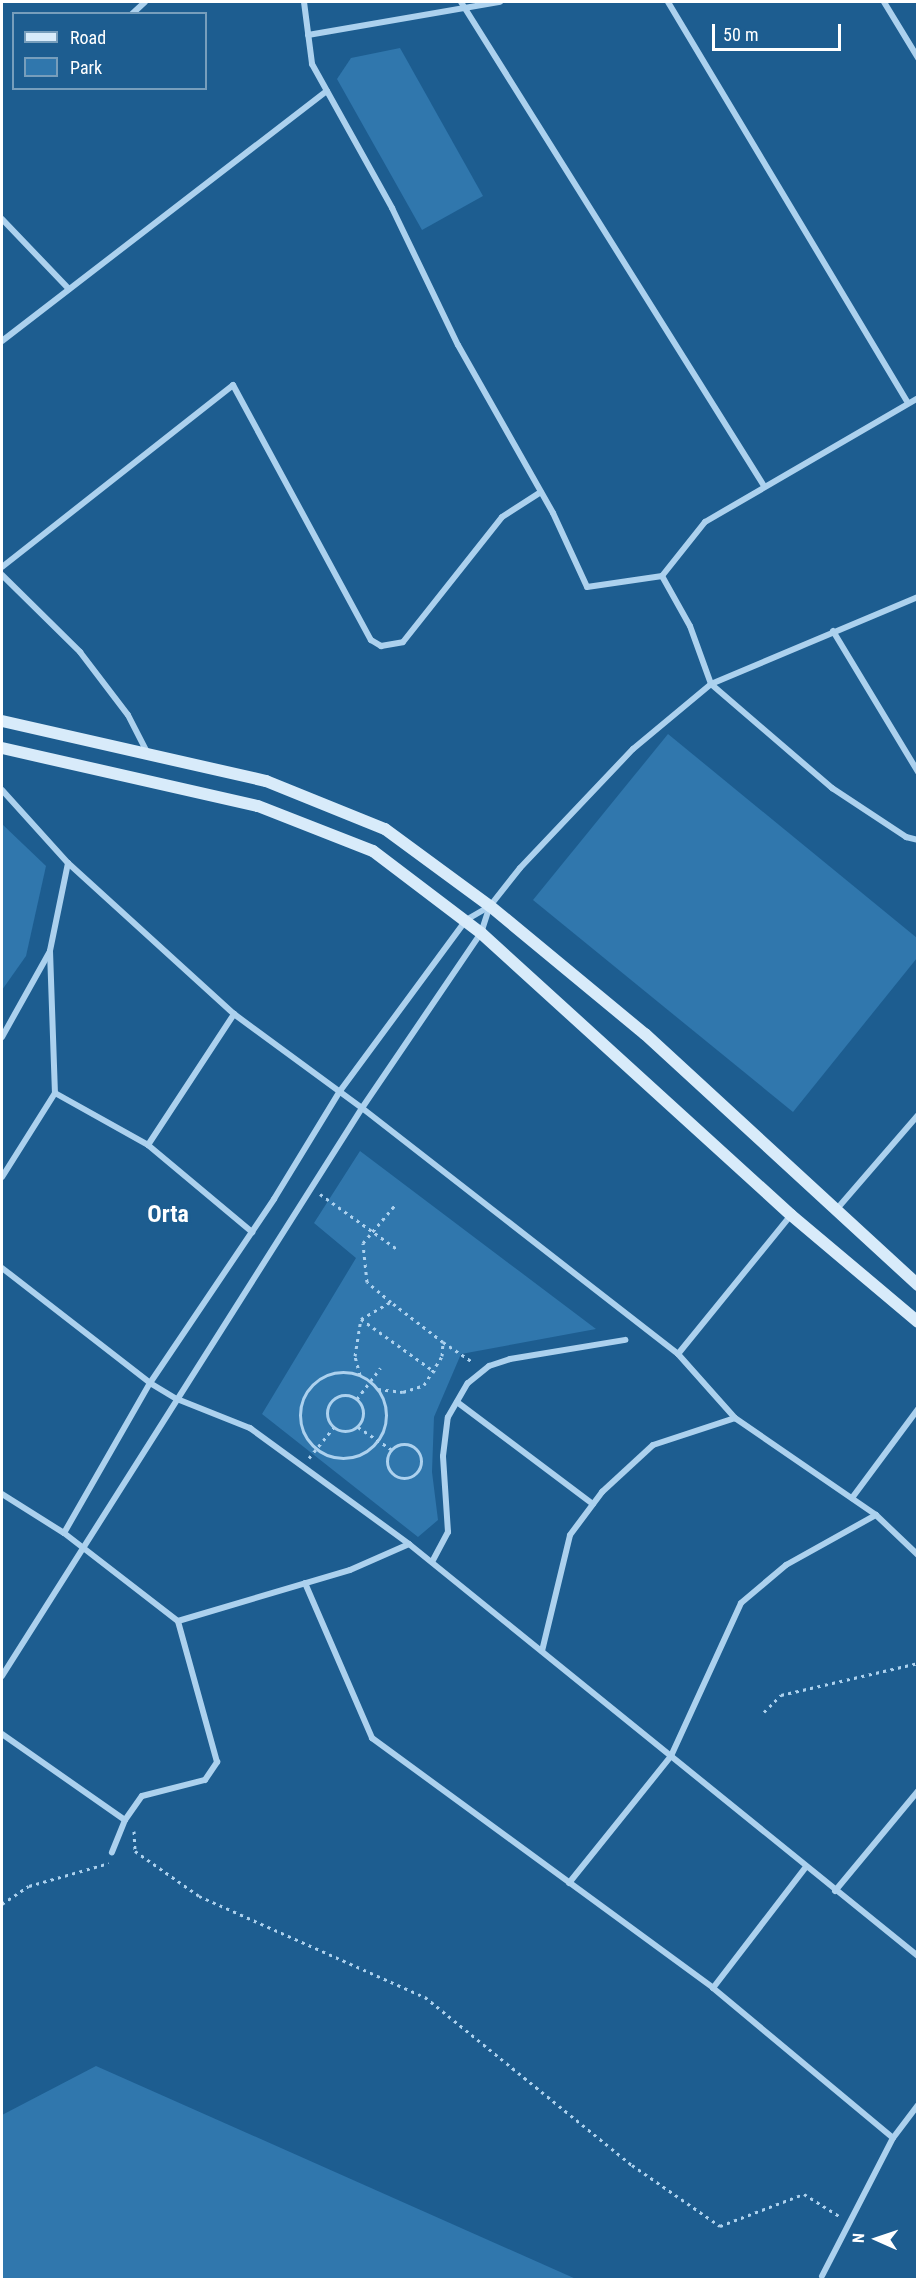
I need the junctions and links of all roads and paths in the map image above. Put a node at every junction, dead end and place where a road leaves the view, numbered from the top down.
1 (304, 2) edge
2 (500, 2) edge
3 (668, 2) edge
4 (884, 2) edge
5 (462, 5) edge
6 (308, 35) junction
7 (918, 58) edge
8 (327, 91) junction
9 (2, 219) edge
10 (69, 289) junction
11 (2, 341) edge
12 (918, 398) edge
13 (909, 403) junction
14 (764, 486) junction
15 (541, 492) junction
16 (2, 567) edge
17 (2, 575) edge
18 (662, 576) junction
19 (918, 597) edge
20 (833, 631) junction
21 (711, 684) junction
22 (2, 721) edge
23 (2, 748) edge
24 (148, 755) junction
25 (918, 772) edge
26 (2, 790) edge
27 (918, 840) edge
28 (68, 863) junction
29 (490, 906) junction
30 (466, 920) junction
31 (481, 933) junction
32 (50, 951) junction
33 (234, 1014) junction
34 (2, 1038) edge
35 (340, 1091) junction
36 (55, 1093) junction
37 (362, 1108) junction
38 (918, 1115) edge
39 (148, 1144) junction
40 (2, 1177) edge
41 (311, 1188) junction
42 (396, 1204) dead end
43 (835, 1210) junction
44 (791, 1215) junction
45 (373, 1231) junction
46 (252, 1232) junction
47 (397, 1249) dead end
48 (2, 1268) edge
49 (918, 1285) edge
50 (391, 1302) junction
51 (361, 1319) junction
52 (918, 1322) edge
53 (625, 1340) dead end
54 (443, 1342) junction
55 (678, 1354) junction
56 (380, 1368) dead end
57 (483, 1370) junction
58 (435, 1372) junction
59 (360, 1375) junction
60 (368, 1379) junction
61 (150, 1383) junction
62 (378, 1389) junction
63 (177, 1399) junction
64 (357, 1399) junction
65 (457, 1402) junction
66 (918, 1409) edge
67 (735, 1418) junction
68 (357, 1426) junction
69 (334, 1427) junction
70 (378, 1441) junction
71 (317, 1449) junction
72 (391, 1449) junction
73 (2, 1494) edge
74 (852, 1498) junction
75 (593, 1504) junction
76 (876, 1515) junction
77 (64, 1533) junction
78 (409, 1544) junction
79 (81, 1547) junction
80 (918, 1556) edge
81 (432, 1562) junction
82 (305, 1584) junction
83 (178, 1621) junction
84 (542, 1651) junction
85 (918, 1663) edge
86 (2, 1676) edge
87 (764, 1712) dead end
88 (2, 1734) edge
89 (671, 1756) junction
90 (918, 1791) edge
91 (134, 1808) junction
92 (125, 1821) junction
93 (112, 1852) joint
94 (806, 1868) junction
95 (569, 1883) junction
96 (835, 1891) junction
97 (2, 1904) edge
98 (918, 1956) edge
99 (713, 1988) junction
100 (918, 2105) edge
101 (893, 2138) junction
102 (851, 2224) junction
103 (822, 2276) dead end

1 - 6 street
2 - 5 street
3 - 13 street
4 - 7 street
5 - 6 street
5 - 14 street
6 - 8 street
8 - 10 street
8 - 15 street
9 - 10 street
10 - 11 street
12 - 13 street
13 - 14 street
14 - 18 street
15 - 16 street
15 - 18 street
17 - 24 street
18 - 21 street
19 - 20 street
20 - 21 street
20 - 25 street
21 - 27 street
21 - 29 street
22 - 24 street
23 - 30 street
24 - 29 street
26 - 28 street
28 - 32 street
28 - 33 street
29 - 30 street
29 - 31 street
29 - 43 street
30 - 31 street
30 - 35 street
31 - 37 street
31 - 44 street
32 - 34 street
32 - 36 street
33 - 35 street
33 - 39 street
35 - 37 street
35 - 46 street
36 - 39 street
36 - 40 street
37 - 41 street
37 - 55 street
38 - 43 street
39 - 46 street
41 - 45 path
41 - 63 street
42 - 45 path
43 - 49 street
44 - 52 street
44 - 55 street
45 - 47 path
45 - 50 path
46 - 61 street
48 - 61 street
50 - 51 path
50 - 54 path
51 - 58 path
51 - 59 path
53 - 57 street
54 - 57 path
54 - 58 path
55 - 67 street
56 - 60 path
57 - 65 street
58 - 62 path
59 - 60 path
59 - 71 path
60 - 62 path
60 - 64 path
61 - 63 street
61 - 77 street
62 - 70 path
63 - 78 street
63 - 79 street
64 - 68 path
64 - 69 path
65 - 75 street
65 - 81 street
66 - 74 street
67 - 74 street
67 - 75 street
68 - 69 path
68 - 70 path
69 - 71 path
70 - 71 path
70 - 72 path
72 - 72 path
73 - 77 street
74 - 76 street
75 - 84 street
76 - 80 street
76 - 89 street
77 - 79 street
78 - 81 street
78 - 82 street
79 - 83 street
79 - 86 street
81 - 84 street
82 - 83 street
82 - 95 street
83 - 91 street
84 - 89 street
85 - 87 path
88 - 92 street
89 - 94 street
89 - 95 street
90 - 96 street
91 - 92 street
91 - 102 path
92 - 93 street
93 - 97 path
94 - 96 street
94 - 99 street
95 - 99 street
96 - 98 street
99 - 101 street
100 - 101 street
101 - 102 street
102 - 103 street

